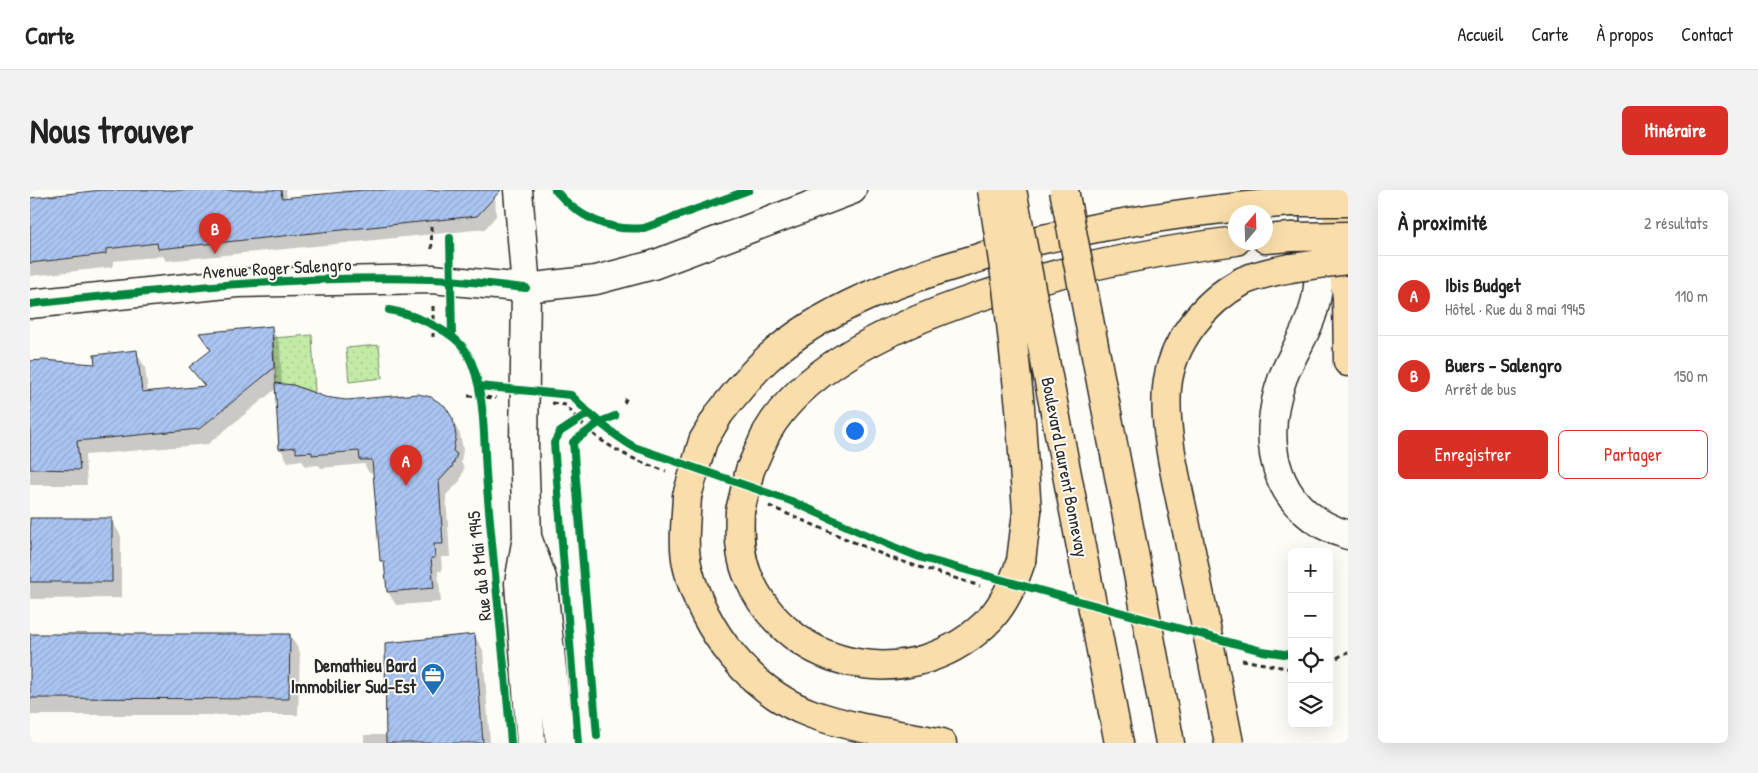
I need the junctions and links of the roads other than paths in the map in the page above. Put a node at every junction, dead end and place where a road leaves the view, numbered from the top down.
1 (518, 190) edge
2 (852, 190) edge
3 (992, 190) edge
4 (1012, 190) edge
5 (1064, 190) edge
6 (1334, 190) edge
7 (1301, 196) edge
8 (1348, 202) edge
9 (1348, 236) edge
10 (1278, 238) edge
11 (1228, 242) edge
12 (1348, 260) edge
13 (526, 288) junction
14 (1007, 289) edge
15 (1007, 289) edge
16 (1007, 289) edge
17 (1007, 289) edge
18 (30, 304) edge
19 (1348, 362) edge
20 (1340, 532) edge
21 (527, 537) junction
22 (533, 742) edge
23 (560, 743) edge
24 (942, 743) edge
25 (1119, 743) edge
26 (1170, 743) edge
27 (1230, 743) edge

1 - 13 street
2 - 13 street, Avenue Roger Salengro
3 - 17 highway, bridge
4 - 25 highway, Boulevard Laurent Bonnevay, bridge
5 - 26 highway, bridge
6 - 19 highway
7 - 8 highway, bridge
7 - 20 street
7 - 24 highway, bridge
9 - 10 highway, bridge
11 - 14 highway, bridge
12 - 27 highway, bridge
13 - 18 street, Avenue Roger Salengro
13 - 21 street
15 - 16 highway, bridge
21 - 22 street, Rue du 8 Mai 1945
21 - 23 street

